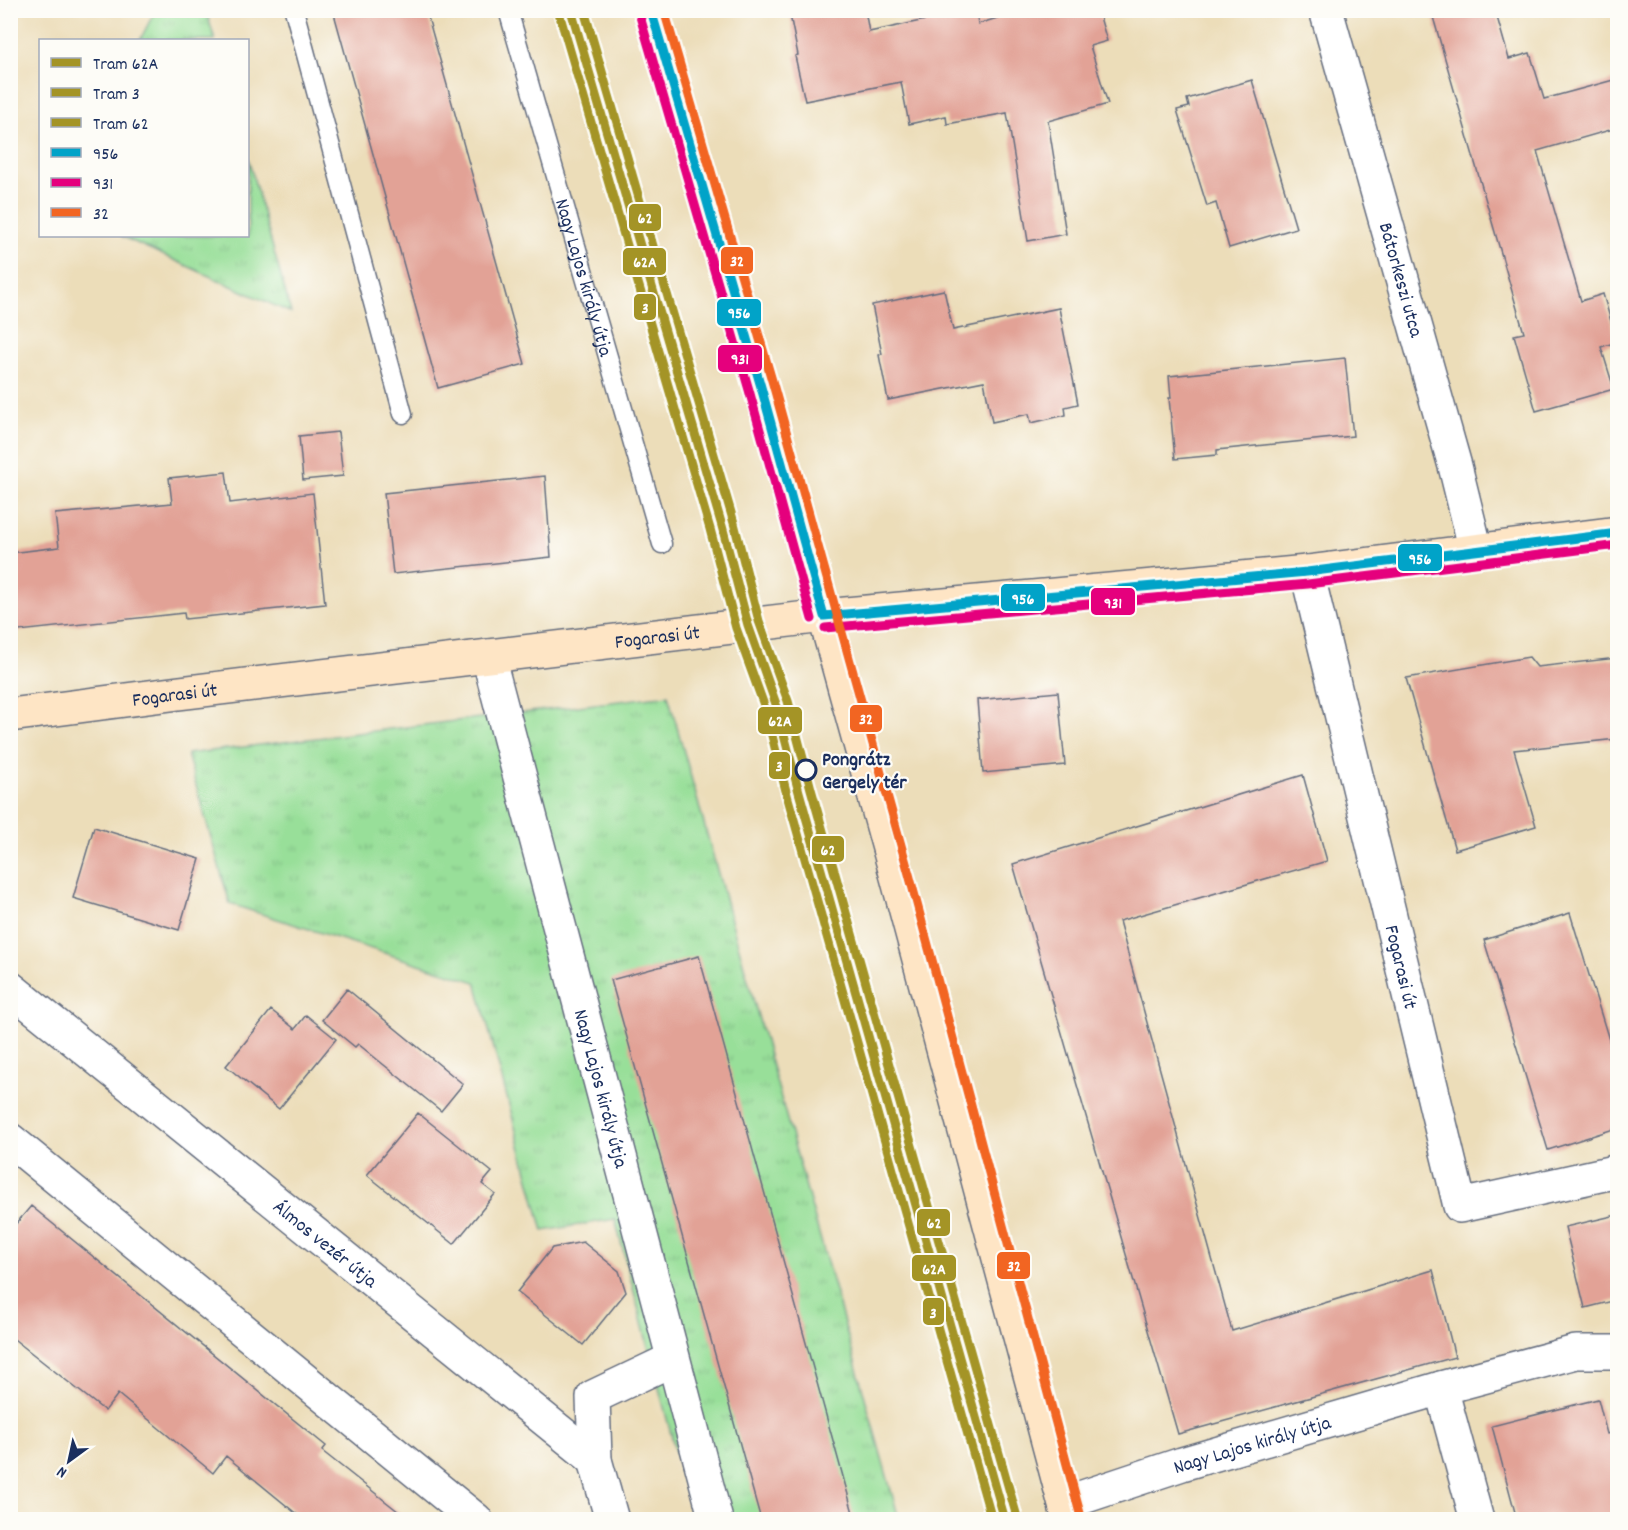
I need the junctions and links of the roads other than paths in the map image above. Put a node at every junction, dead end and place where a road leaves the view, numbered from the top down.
1 (294, 10) edge
2 (507, 10) edge
3 (651, 10) edge
4 (1326, 10) edge
5 (404, 414) dead end
6 (1617, 533) edge
7 (662, 544) dead end
8 (1476, 551) junction
9 (1307, 572) junction
10 (824, 616) junction
11 (488, 656) junction
12 (10, 715) edge
13 (10, 988) edge
14 (10, 1140) edge
15 (1617, 1171) edge
16 (1617, 1352) edge
17 (673, 1359) junction
18 (1441, 1388) junction
19 (595, 1460) junction
20 (1067, 1511) edge
21 (476, 1520) edge
22 (612, 1520) edge
23 (716, 1520) edge
24 (1477, 1520) edge

1 - 5 lane
2 - 7 lane, Nagy Lajos király útja
3 - 10 main road, Nagy Lajos király útja
4 - 8 street, Bátorkeszi utca
6 - 8 main road, Fogarasi út
8 - 9 main road, Fogarasi út
9 - 10 main road, Fogarasi út
9 - 15 street, Fogarasi út
10 - 11 main road, Fogarasi út
10 - 20 main road, Nagy Lajos király útja
11 - 12 main road, Fogarasi út
11 - 17 street, Nagy Lajos király útja
13 - 19 street, Álmos vezér útja
14 - 21 street
16 - 18 street, Nagy Lajos király útja
17 - 19 street
17 - 23 street, Nagy Lajos király útja
18 - 20 street, Nagy Lajos király útja
18 - 24 street
19 - 22 street

